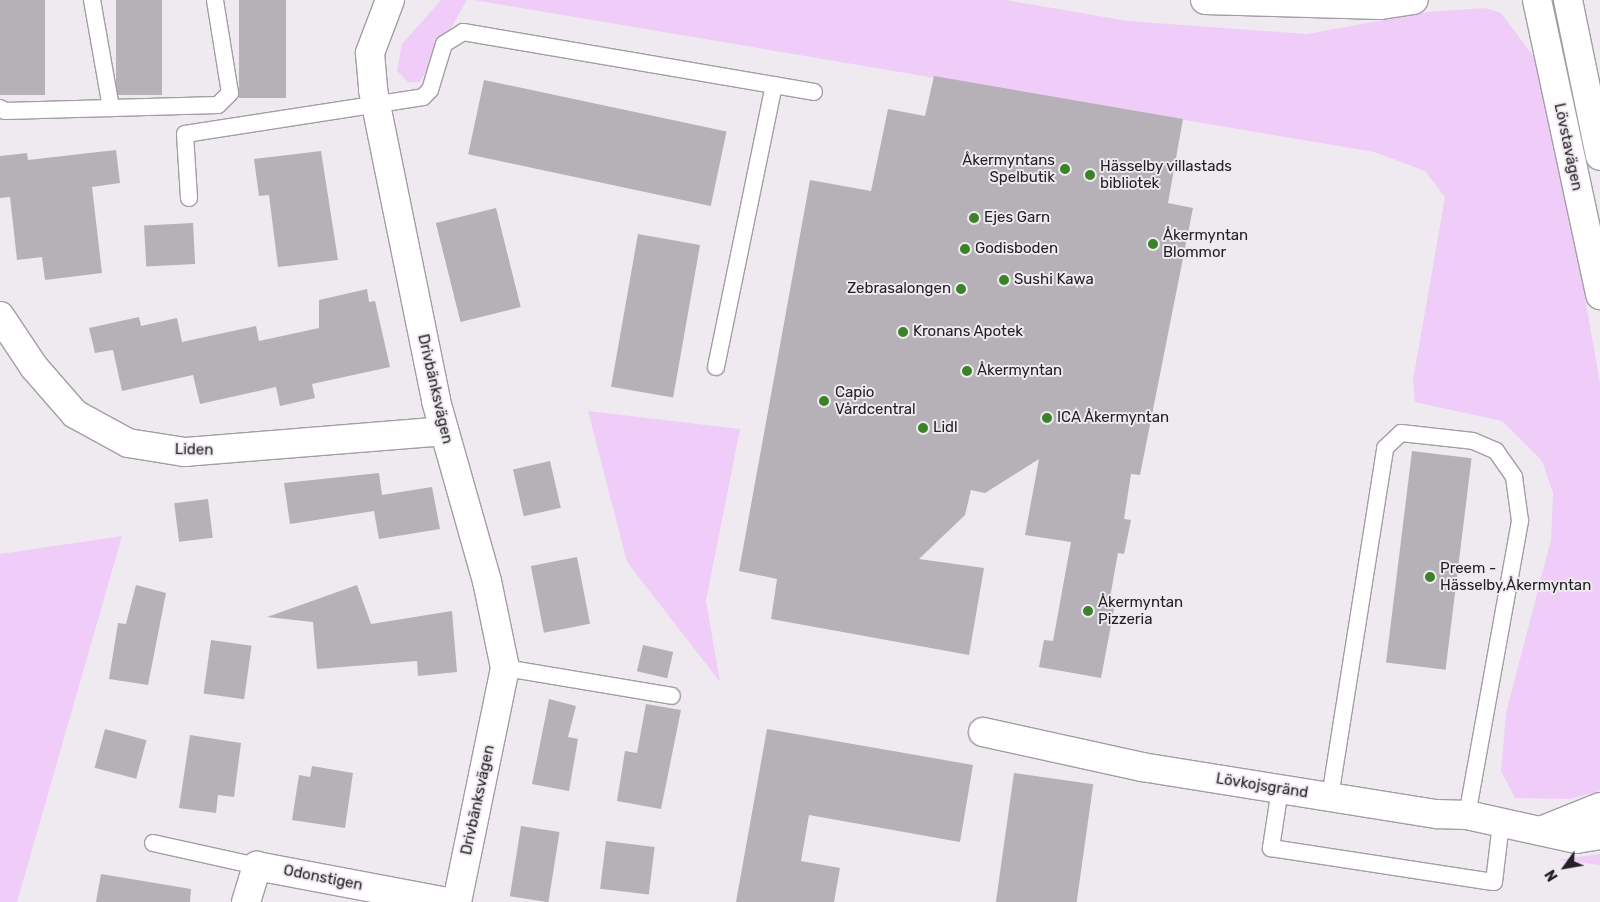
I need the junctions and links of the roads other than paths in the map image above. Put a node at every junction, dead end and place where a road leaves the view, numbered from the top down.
1 (92, 0) edge
2 (214, 0) edge
3 (390, 0) edge
4 (1205, 0) edge
5 (1414, 0) edge
6 (1536, 0) edge
7 (1568, 0) edge
8 (1297, 1) edge
9 (774, 85) junction
10 (814, 92) dead end
11 (377, 107) junction
12 (0, 108) edge
13 (111, 108) junction
14 (1600, 156) edge
15 (189, 198) dead end
16 (1600, 295) edge
17 (0, 316) edge
18 (716, 367) dead end
19 (444, 431) junction
20 (506, 668) junction
21 (672, 696) dead end
22 (983, 732) dead end
23 (1280, 790) junction
24 (1330, 797) junction
25 (1600, 807) edge
26 (1467, 814) junction
27 (1502, 823) junction
28 (1543, 830) junction
29 (1600, 835) edge
30 (153, 843) dead end
31 (257, 866) junction
32 (246, 902) edge
33 (447, 902) edge
34 (457, 902) edge

1 - 13 lane
2 - 13 lane
3 - 11 street, Drivbänksvägen
4 - 8 street
5 - 8 street
6 - 16 street, Lövstavägen
7 - 14 street, Lövstavägen
9 - 10 lane
9 - 11 lane
9 - 18 lane
11 - 15 lane
11 - 19 street, Drivbänksvägen
12 - 13 lane
17 - 19 street, Liden
19 - 20 street, Drivbänksvägen
20 - 21 lane
20 - 34 street, Drivbänksvägen
22 - 23 street, Lövkojsgränd
23 - 24 street, Lövkojsgränd
23 - 27 lane
24 - 26 street, Lövkojsgränd
24 - 26 lane
25 - 28 street
26 - 27 street, Lövkojsgränd
27 - 28 street, Lövkojsgränd
28 - 29 street, Lövkojsgränd
30 - 31 lane, Odonstigen
31 - 32 street
31 - 33 street, Odonstigen

